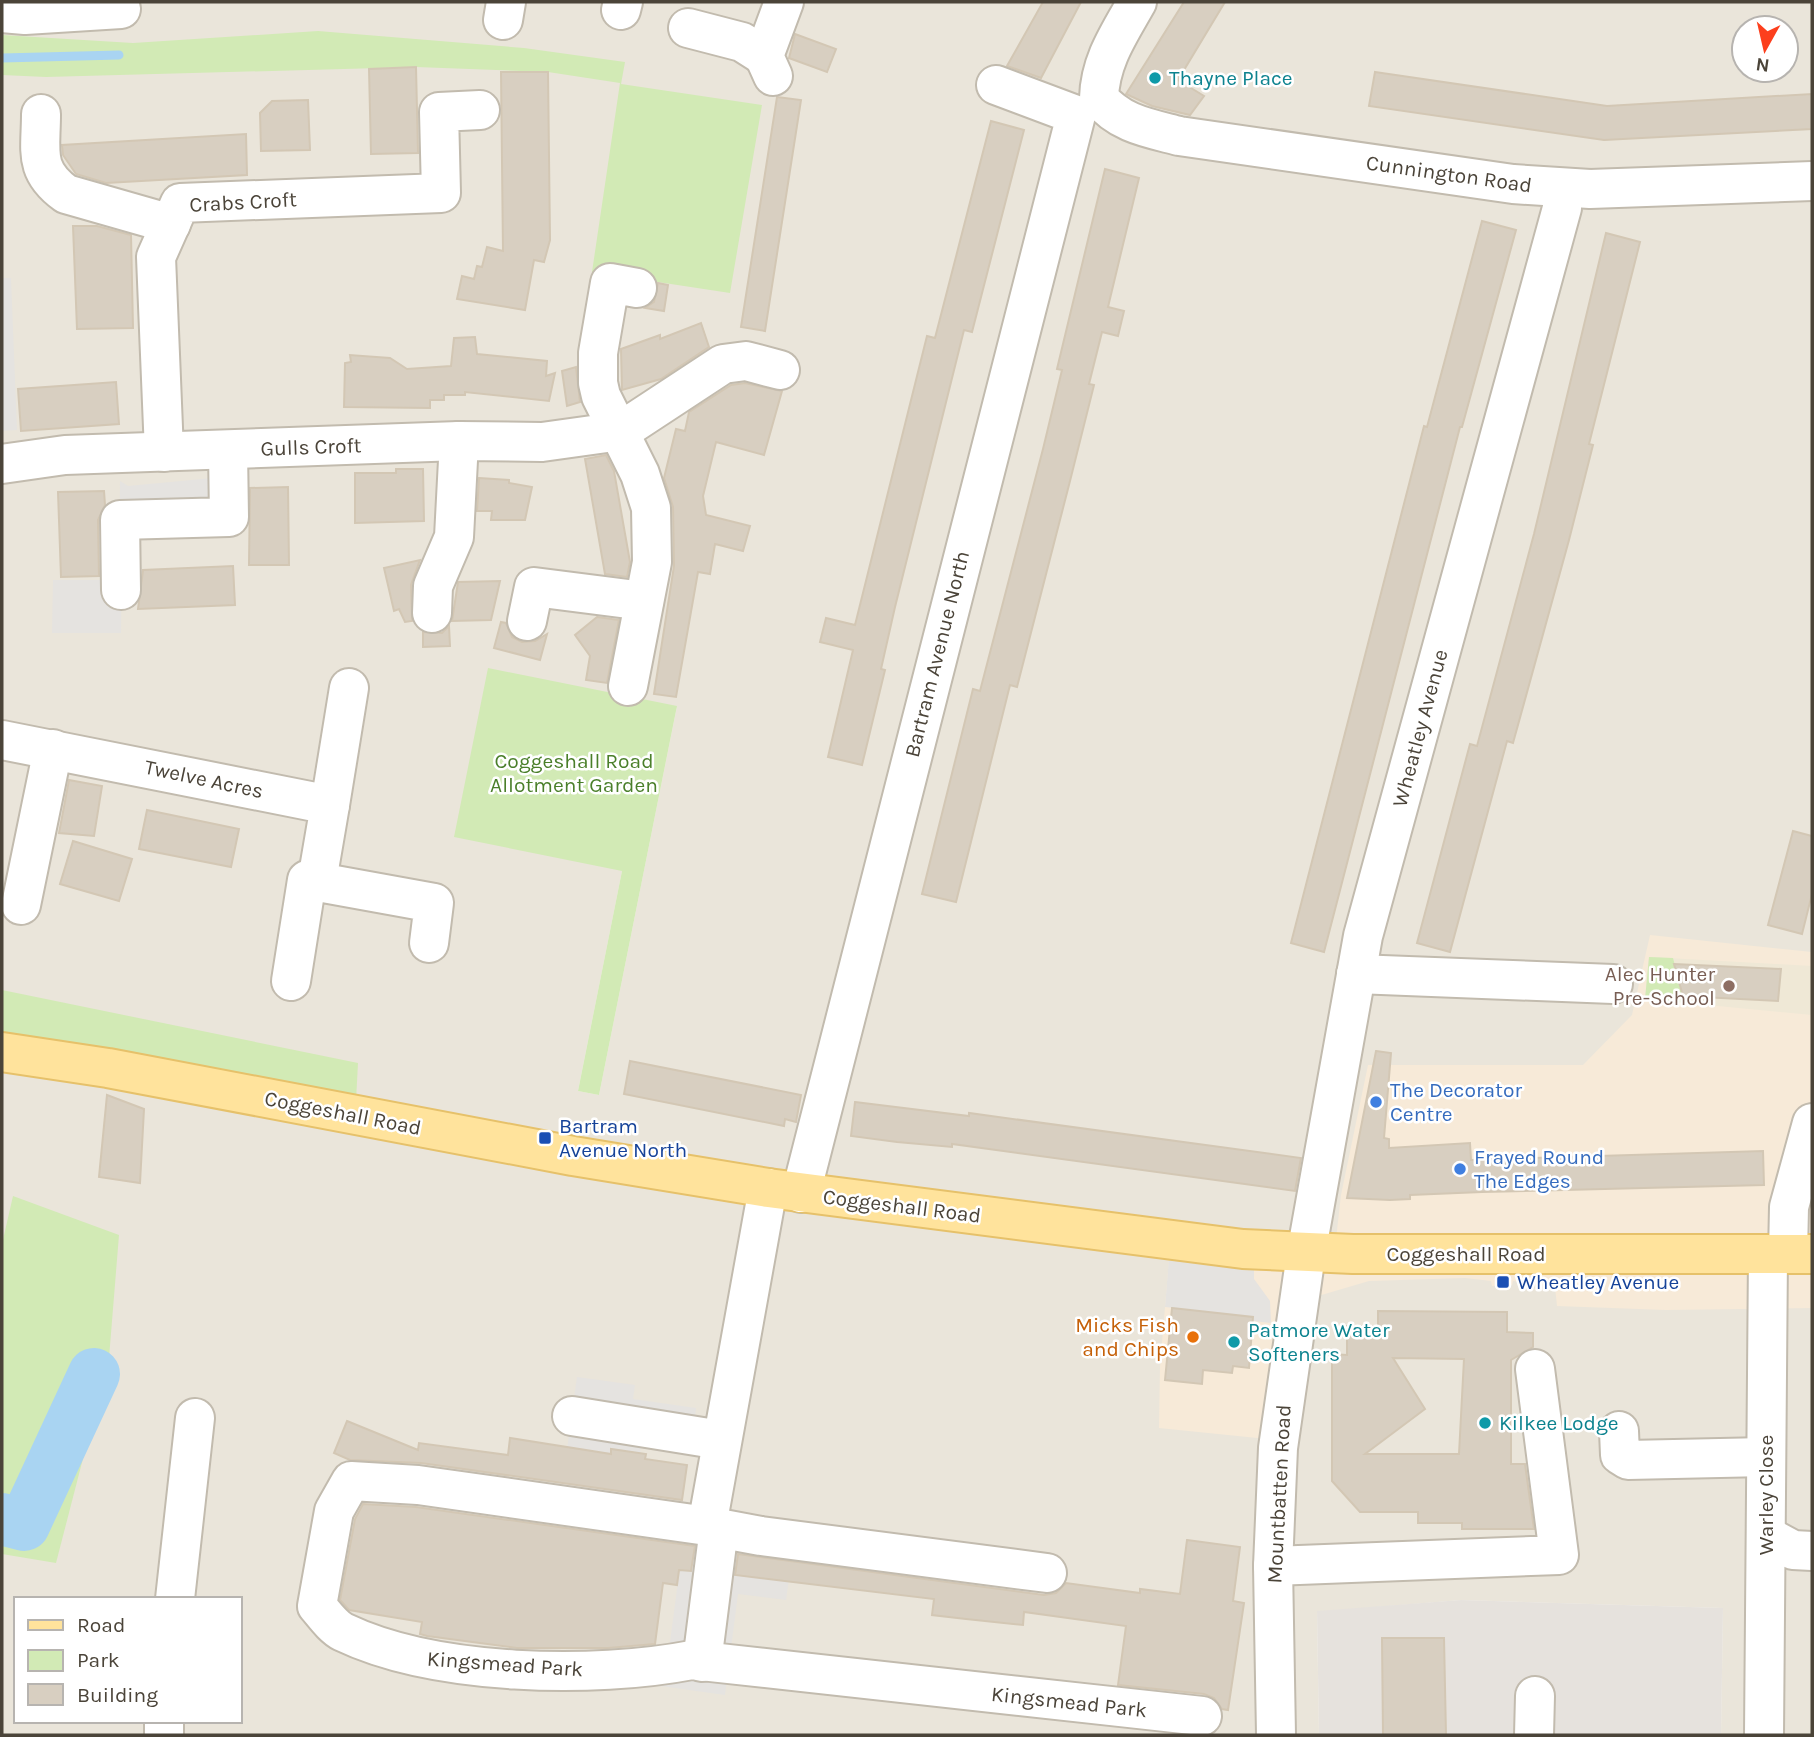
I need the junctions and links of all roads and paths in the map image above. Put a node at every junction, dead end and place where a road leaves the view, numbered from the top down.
1 (784, 2) edge
2 (1138, 2) edge
3 (121, 9) dead end
4 (2, 13) edge
5 (688, 28) dead end
6 (996, 85) dead end
7 (1088, 107) junction
8 (480, 110) dead end
9 (41, 114) dead end
10 (1812, 181) edge
11 (1562, 208) dead end
12 (171, 224) junction
13 (637, 288) dead end
14 (780, 370) dead end
15 (621, 431) junction
16 (459, 441) junction
17 (228, 450) junction
18 (164, 452) junction
19 (2, 464) edge
20 (121, 590) dead end
21 (644, 601) junction
22 (432, 613) dead end
23 (527, 621) dead end
24 (628, 686) dead end
25 (349, 688) dead end
26 (2, 740) edge
27 (53, 749) junction
28 (330, 805) junction
29 (317, 881) junction
30 (16, 891) edge
31 (429, 943) dead end
32 (1356, 974) junction
33 (291, 981) dead end
34 (1613, 984) dead end
35 (2, 1052) edge
36 (1812, 1123) edge
37 (784, 1191) junction
38 (1306, 1254) junction
39 (1789, 1254) edge
40 (1535, 1369) dead end
41 (572, 1416) dead end
42 (195, 1418) dead end
43 (1619, 1431) dead end
44 (721, 1440) junction
45 (1766, 1457) junction
46 (713, 1527) junction
47 (1767, 1536) junction
48 (1812, 1551) edge
49 (1273, 1566) junction
50 (1048, 1573) dead end
51 (175, 1597) edge
52 (702, 1662) junction
53 (1535, 1696) dead end
54 (1202, 1716) dead end
55 (1276, 1735) edge
56 (1534, 1735) edge
57 (1764, 1735) edge

1 - 5 street
2 - 7 street, Bartram Avenue North
3 - 4 street
6 - 7 street
7 - 10 street, Cunnington Road
7 - 37 street, Bartram Avenue North
8 - 12 street, Crabs Croft
9 - 12 street
11 - 32 street, Wheatley Avenue
12 - 18 street, Crabs Croft
13 - 15 street
14 - 15 street, Gulls Croft
15 - 16 street, Gulls Croft
15 - 21 street
16 - 17 street, Gulls Croft
16 - 22 street
17 - 18 street, Gulls Croft
17 - 20 street
18 - 19 street, Gulls Croft
21 - 23 street
21 - 24 street
25 - 28 street
26 - 27 street, Twelve Acres
27 - 28 street, Twelve Acres
27 - 30 street
28 - 29 street
29 - 31 street
29 - 33 street
32 - 34 street
32 - 38 street, Wheatley Avenue
35 - 37 main road, Coggeshall Road
36 - 39 street, Warley Close
37 - 38 main road, Coggeshall Road
37 - 44 street
38 - 39 main road, Coggeshall Road
38 - 49 street, Mountbatten Road
39 - 45 street, Warley Close
40 - 49 street
41 - 44 street
42 - 51 street
43 - 45 street
44 - 46 street
45 - 47 street, Warley Close
46 - 50 street
46 - 52 street
46 - 52 street, Kingsmead Park
47 - 48 street
47 - 57 street, Warley Close
49 - 55 street, Mountbatten Road
52 - 54 street, Kingsmead Park
53 - 56 street

